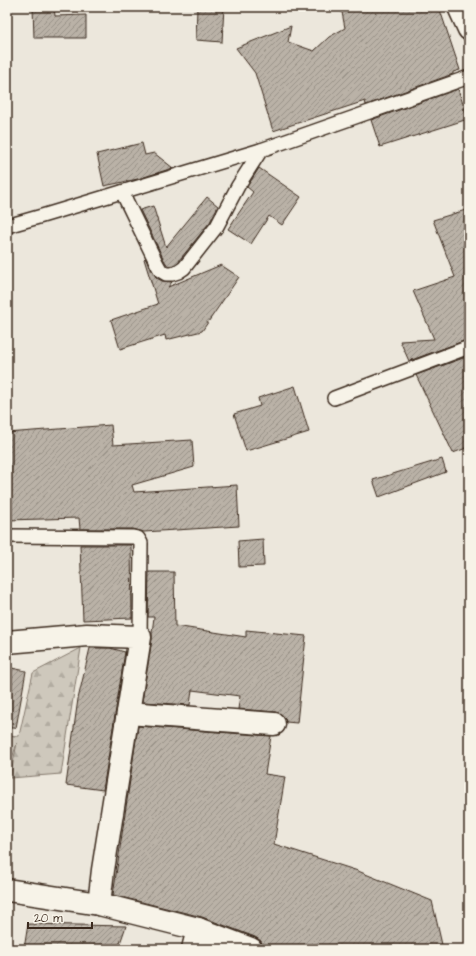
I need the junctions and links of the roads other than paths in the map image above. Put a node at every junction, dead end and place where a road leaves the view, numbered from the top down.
1 (459, 7) edge
2 (469, 29) edge
3 (469, 77) edge
4 (261, 150) junction
5 (122, 192) junction
6 (7, 226) edge
7 (469, 347) edge
8 (334, 398) dead end
9 (7, 536) edge
10 (140, 637) junction
11 (7, 642) edge
12 (128, 713) junction
13 (274, 724) dead end
14 (7, 890) edge
15 (99, 904) junction
16 (195, 939) edge
17 (251, 949) edge

1 - 2 street
3 - 4 lane
4 - 5 lane
4 - 5 lane
5 - 6 lane
7 - 8 lane
9 - 10 lane
10 - 11 street
10 - 12 street
12 - 13 street
12 - 15 street
14 - 15 street
15 - 16 street
16 - 17 street

